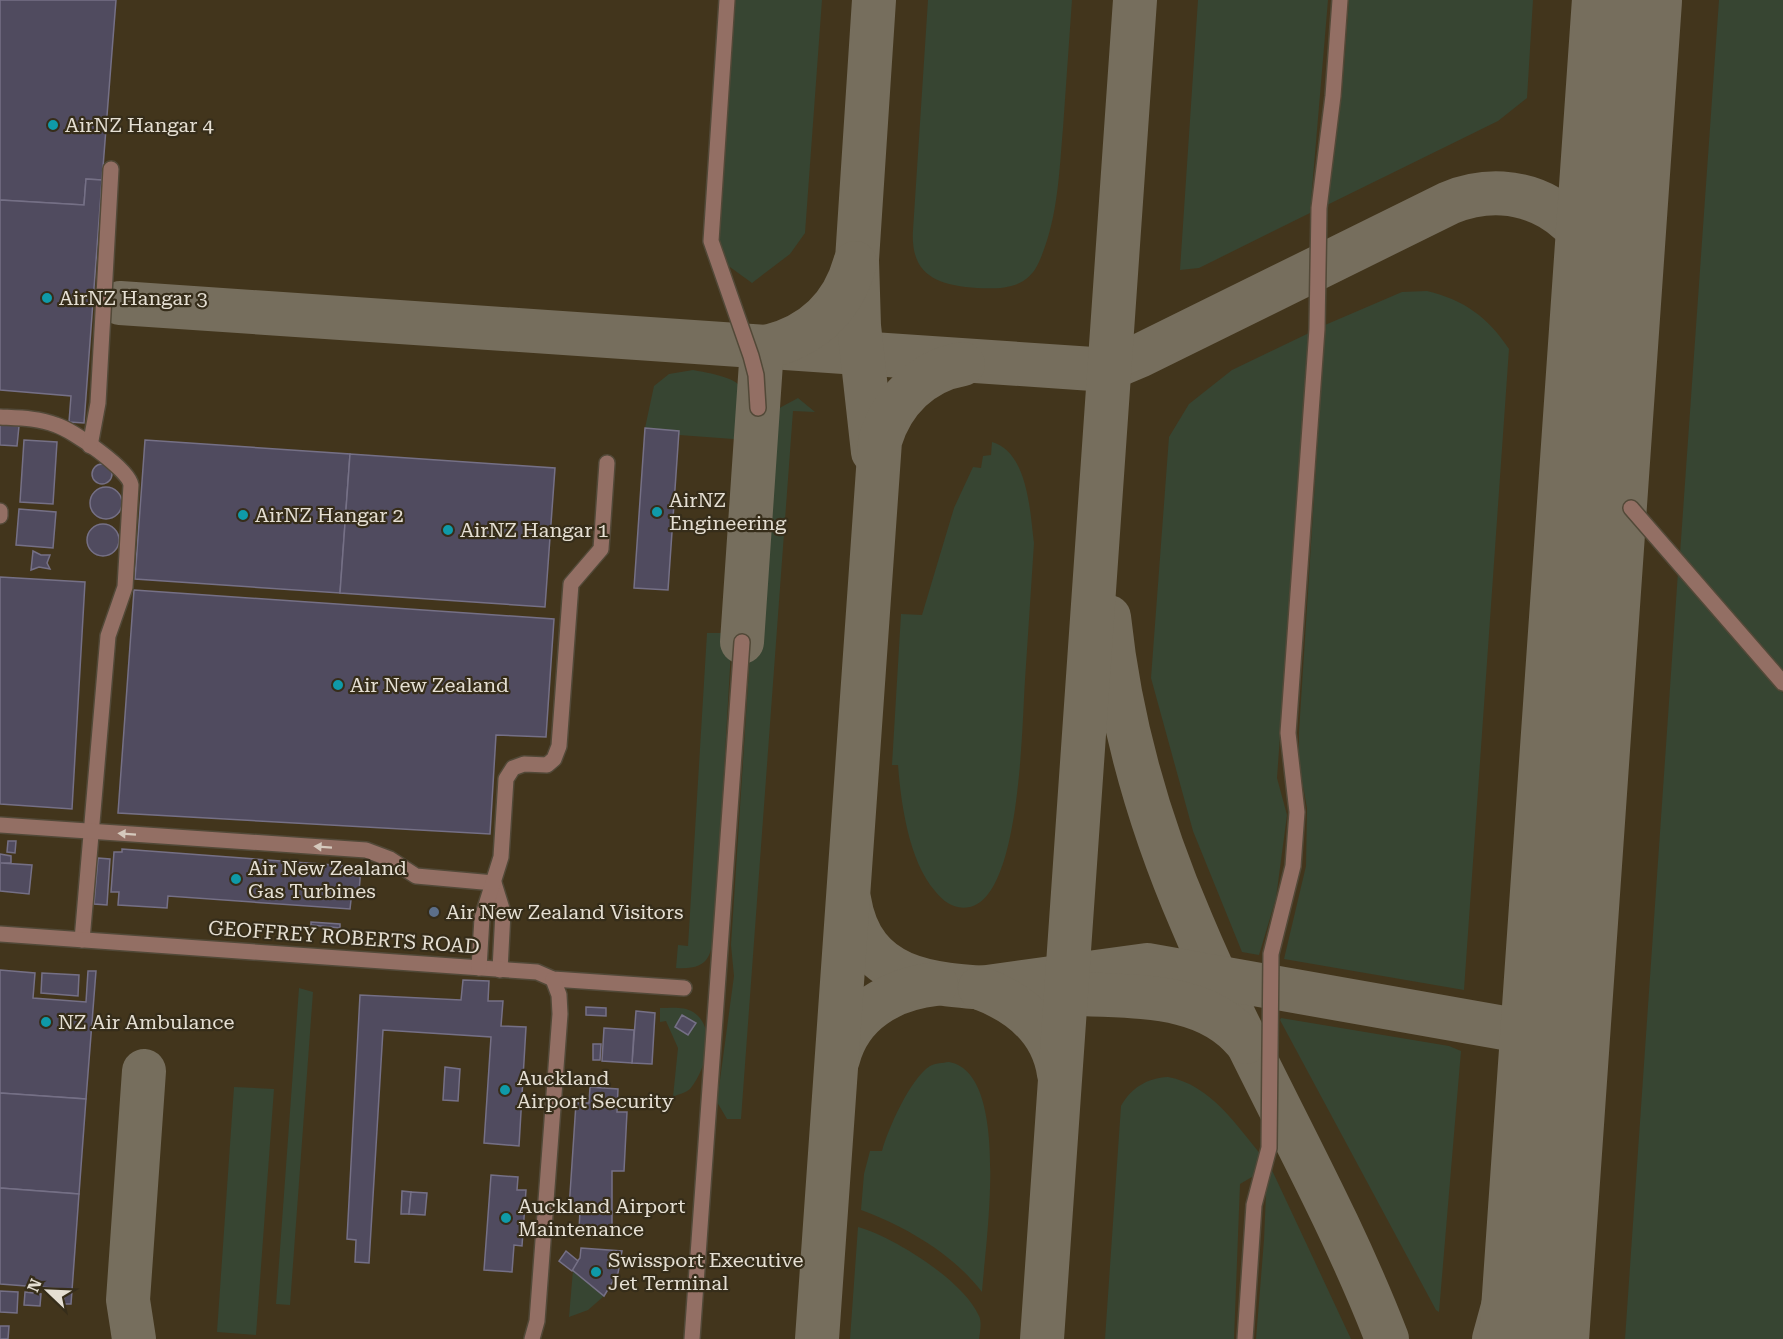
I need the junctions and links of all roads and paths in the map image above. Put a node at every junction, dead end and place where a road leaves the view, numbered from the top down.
1 (726, 0) edge
2 (1340, 0) edge
3 (111, 169) dead end
4 (758, 408) dead end
5 (0, 417) edge
6 (90, 446) junction
7 (607, 463) dead end
8 (1631, 508) dead end
9 (0, 511) edge
10 (0, 516) edge
11 (742, 642) dead end
12 (1783, 683) edge
13 (0, 825) edge
14 (91, 832) junction
15 (494, 883) junction
16 (0, 934) edge
17 (82, 940) junction
18 (479, 968) junction
19 (500, 970) junction
20 (553, 979) junction
21 (684, 988) dead end
22 (532, 1339) edge
23 (692, 1339) edge
24 (1245, 1339) edge

1 - 4 street
2 - 24 street
3 - 6 street
5 - 6 street
6 - 14 street
7 - 15 street
8 - 12 street
9 - 10 street
11 - 23 street
13 - 14 street
15 -> 14 street
14 - 17 street
15 - 18 street
15 - 19 street
16 - 17 street, GEOFFREY ROBERTS ROAD
17 - 18 street, GEOFFREY ROBERTS ROAD
18 - 19 street, GEOFFREY ROBERTS ROAD
19 - 20 street, GEOFFREY ROBERTS ROAD
20 - 21 street, GEOFFREY ROBERTS ROAD
20 - 22 street

